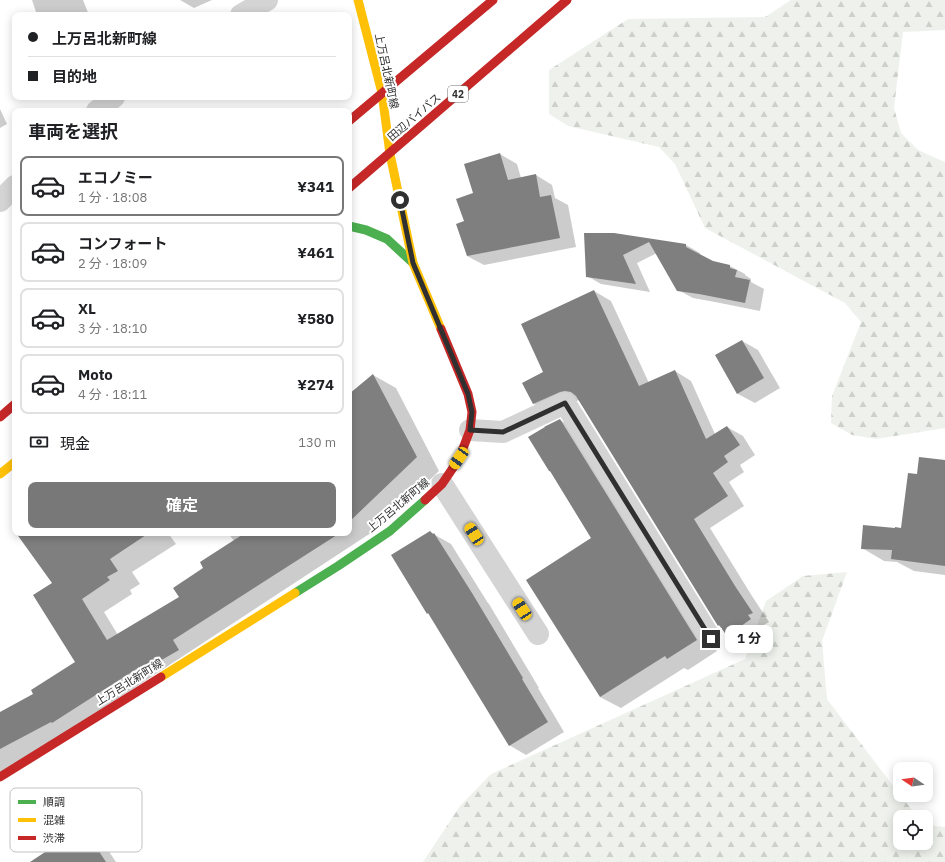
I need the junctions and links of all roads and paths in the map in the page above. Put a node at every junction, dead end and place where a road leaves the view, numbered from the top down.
1 (267, 0) edge
2 (358, 0) edge
3 (493, 0) edge
4 (568, 0) edge
5 (246, 12) edge
6 (382, 93) junction
7 (110, 100) edge
8 (101, 108) edge
9 (352, 118) edge
10 (390, 154) junction
11 (352, 186) edge
12 (12, 189) edge
13 (0, 201) edge
14 (352, 227) edge
15 (413, 263) junction
16 (12, 407) edge
17 (0, 417) edge
18 (470, 430) junction
19 (12, 464) edge
20 (0, 474) edge
21 (442, 484) junction
22 (538, 634) dead end
23 (711, 639) dead end
24 (0, 777) edge

1 - 5 street
2 - 6 main road, 上万呂北新町線
3 - 6 main road
4 - 10 main road, 田辺バイパス / 42
6 - 9 main road
6 - 10 main road, 上万呂北新町線
7 - 8 street
10 - 11 main road, 田辺バイパス / 42
10 - 15 main road, 上万呂北新町線
12 - 13 street
14 - 15 main road
15 - 18 main road, 上万呂北新町線
16 - 17 main road
18 - 21 main road, 上万呂北新町線
18 - 23 street
19 - 20 main road
21 - 22 street
21 - 24 main road, 上万呂北新町線

